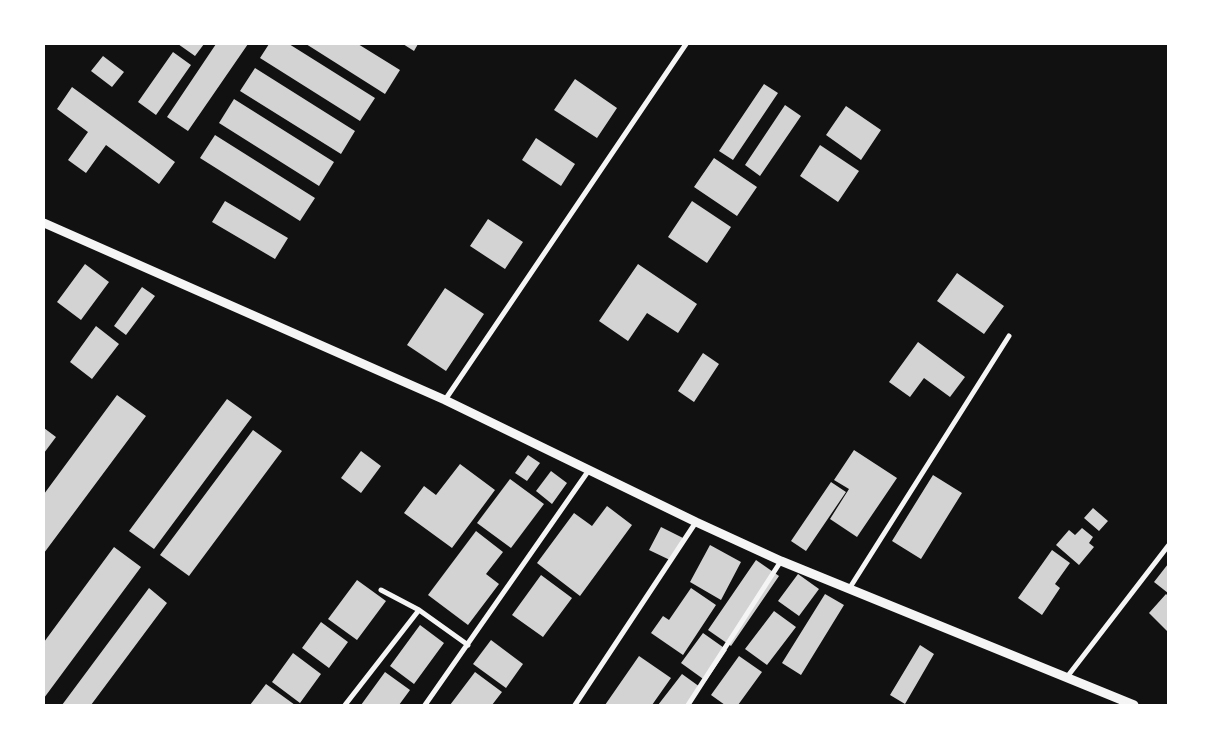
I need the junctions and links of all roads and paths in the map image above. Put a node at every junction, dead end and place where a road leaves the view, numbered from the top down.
1 (686, 44) edge
2 (44, 223) edge
3 (1009, 336) dead end
4 (445, 400) junction
5 (589, 470) junction
6 (696, 522) junction
7 (1168, 546) edge
8 (781, 561) junction
9 (849, 589) junction
10 (381, 590) dead end
11 (419, 610) junction
12 (468, 645) junction
13 (1067, 677) junction
14 (1123, 703) edge
15 (345, 705) edge
16 (425, 705) edge
17 (575, 705) edge
18 (688, 705) edge
19 (1134, 705) edge

1 - 4 street
2 - 4 street
3 - 9 street
4 - 5 street
5 - 6 street
5 - 12 street
6 - 8 street
6 - 17 street
7 - 13 street
8 - 9 street
8 - 18 street
9 - 13 street
10 - 11 street
11 - 12 street
11 - 15 street
12 - 16 street
13 - 14 street
14 - 19 street

